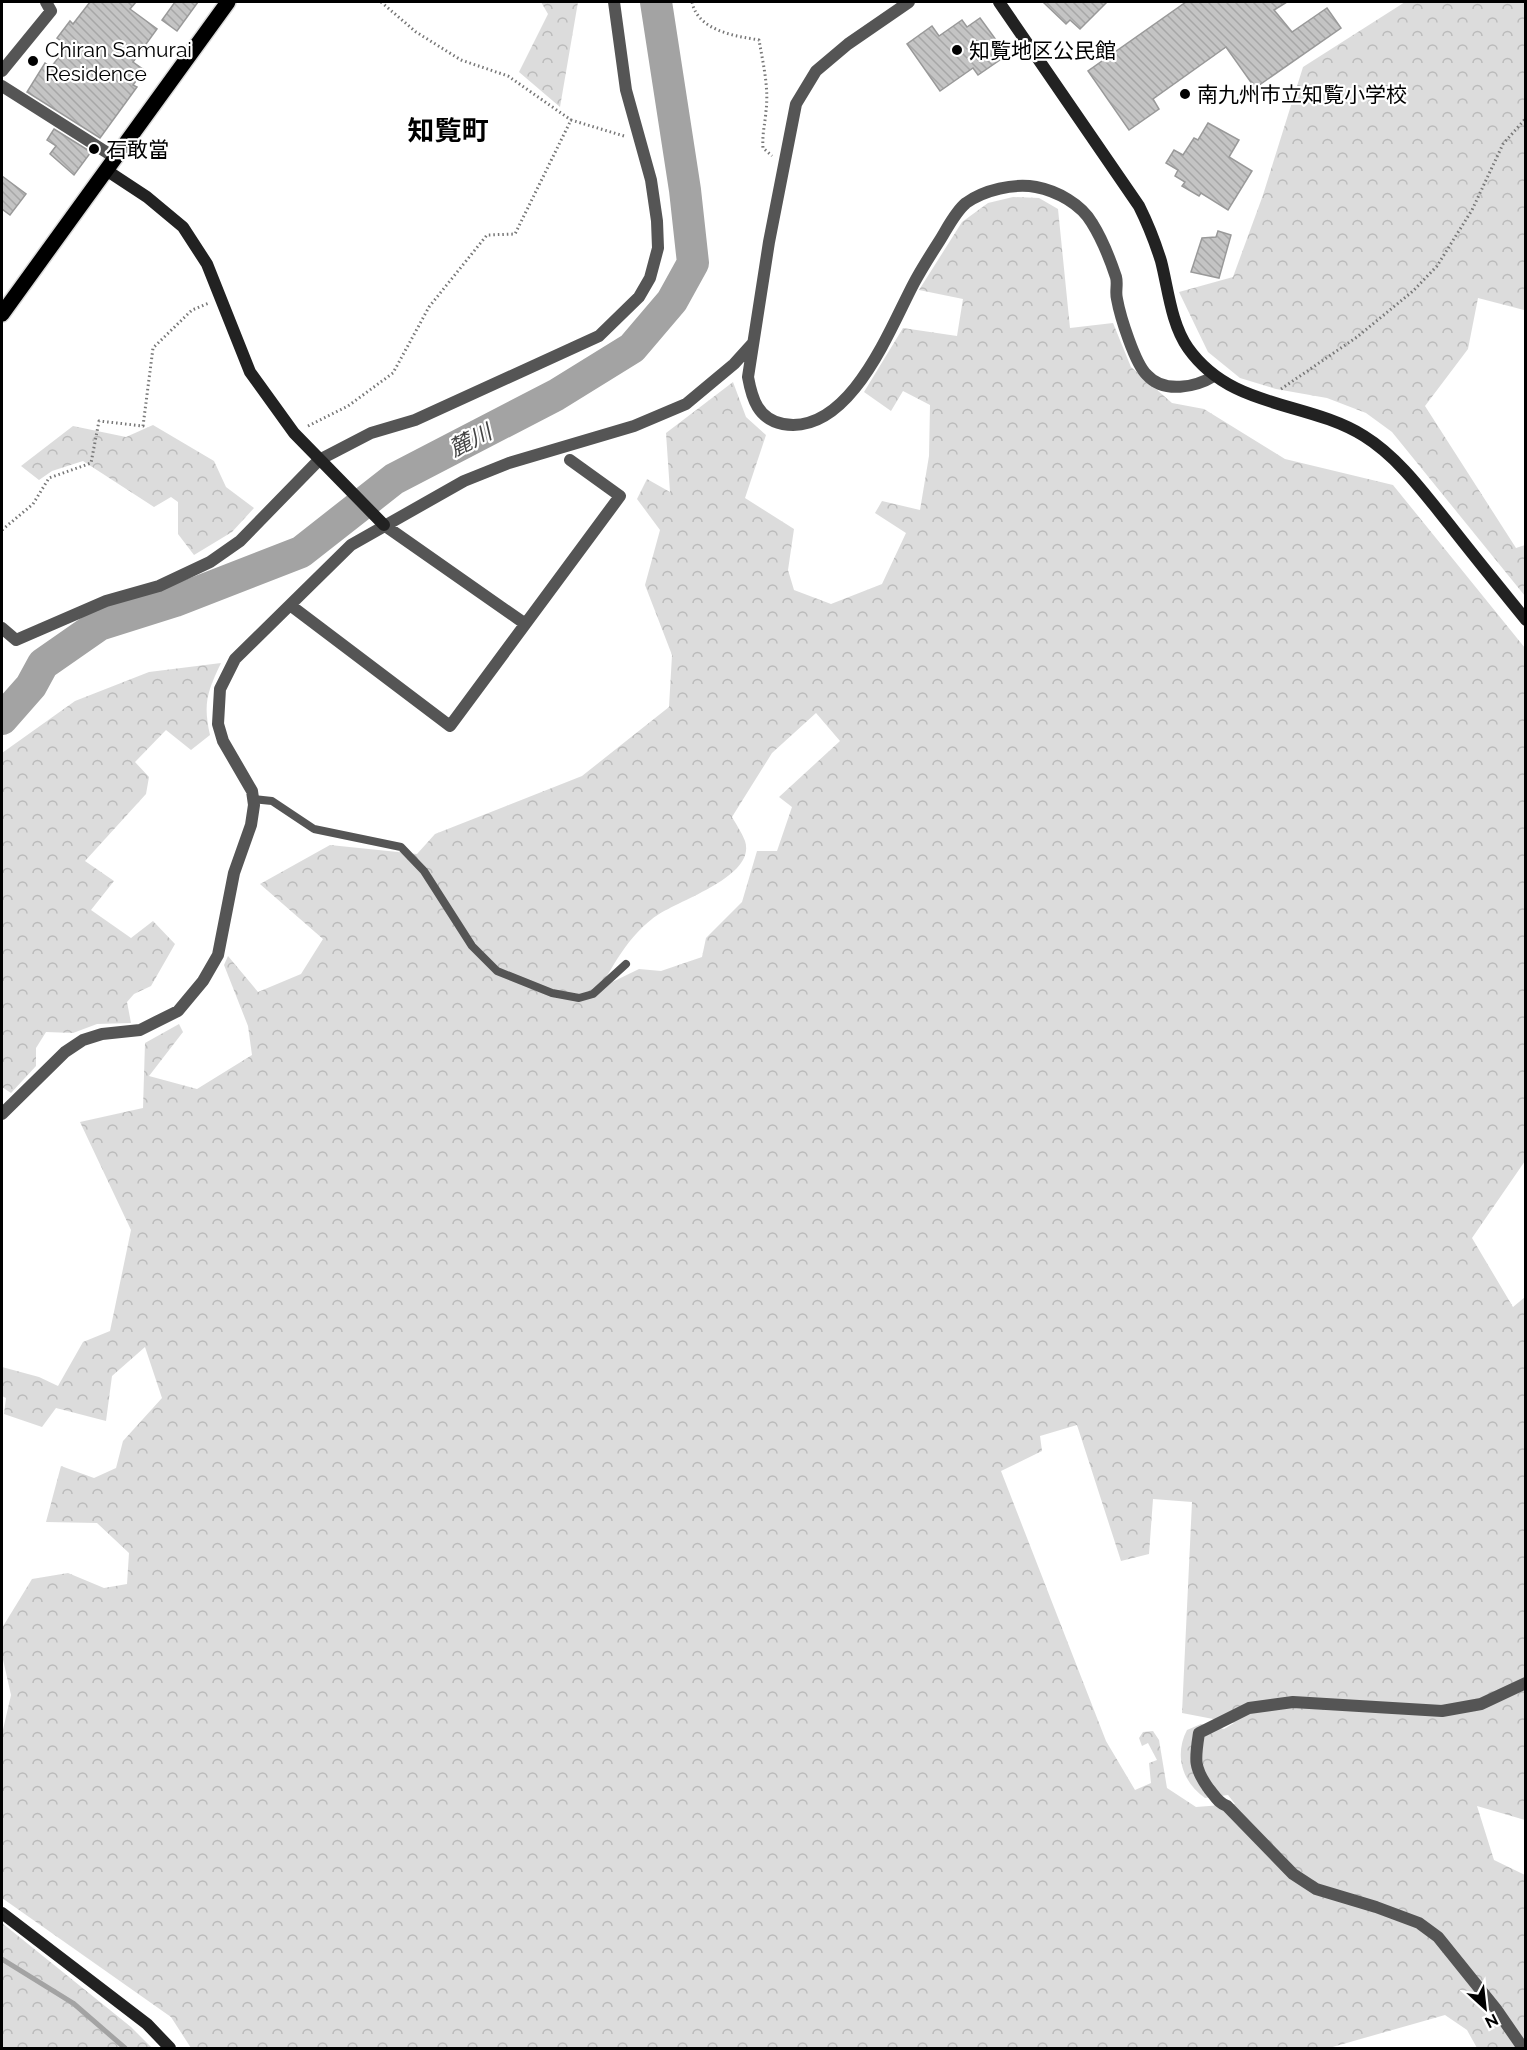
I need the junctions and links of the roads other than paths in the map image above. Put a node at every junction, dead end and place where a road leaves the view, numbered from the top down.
1 (46, 2) edge
2 (228, 2) edge
3 (614, 2) edge
4 (909, 2) edge
5 (999, 2) edge
6 (2, 71) edge
7 (2, 86) edge
8 (110, 164) junction
9 (2, 314) edge
10 (753, 343) junction
11 (1214, 376) junction
12 (319, 460) junction
13 (570, 460) dead end
14 (380, 520) junction
15 (290, 605) junction
16 (1526, 620) edge
17 (525, 622) junction
18 (2, 628) edge
19 (253, 799) junction
20 (626, 964) dead end
21 (2, 1114) edge
22 (1526, 1683) edge
23 (2, 1913) edge
24 (170, 2049) edge
25 (1523, 2049) edge

1 - 6 street
2 - 8 main road
3 - 12 street
4 - 10 street
5 - 11 street
7 - 8 street
8 - 9 main road
8 - 12 street
10 - 11 street
10 - 14 street
11 - 16 street
12 - 14 street
12 - 18 street
13 - 17 street
14 - 15 street
14 - 17 street
15 - 17 street
15 - 19 street
19 - 20 lane
19 - 21 street
22 - 25 street
23 - 24 street

